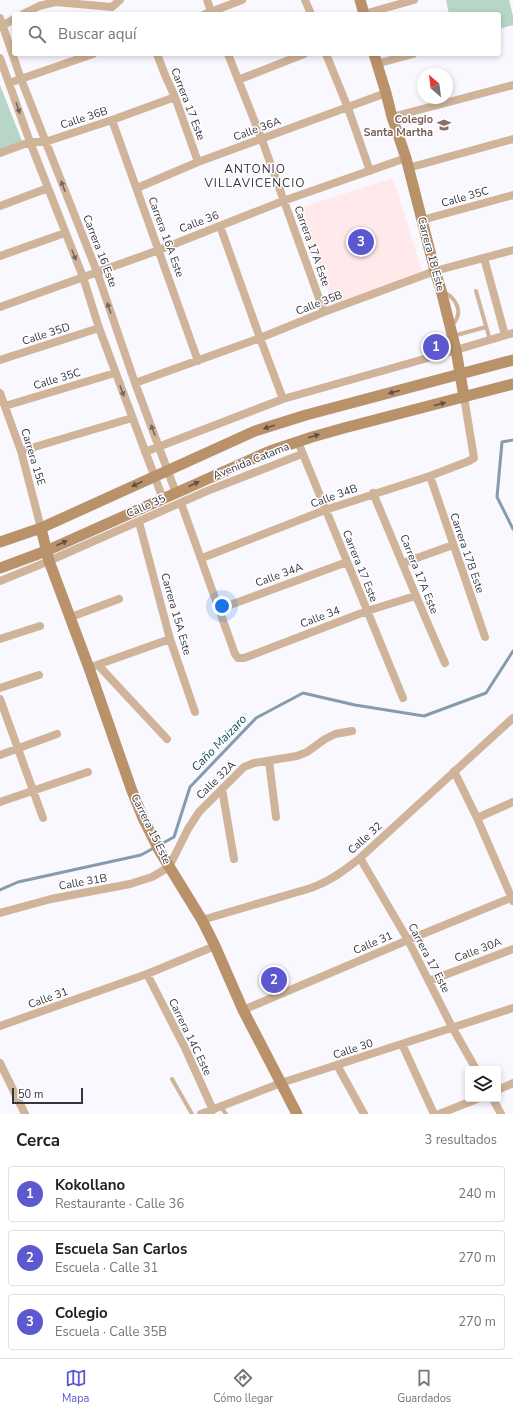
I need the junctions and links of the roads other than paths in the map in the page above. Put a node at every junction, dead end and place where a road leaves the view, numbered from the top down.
1 (120, 0) edge
2 (207, 0) edge
3 (242, 0) edge
4 (305, 0) edge
5 (360, 0) edge
6 (414, 0) edge
7 (27, 12) edge
8 (209, 12) edge
9 (212, 12) edge
10 (310, 12) edge
11 (363, 12) edge
12 (371, 12) edge
13 (12, 20) edge
14 (1, 24) edge
15 (12, 54) edge
16 (13, 56) edge
17 (86, 56) edge
18 (158, 56) edge
19 (229, 56) edge
20 (299, 56) edge
21 (327, 56) edge
22 (398, 56) edge
23 (0, 58) edge
24 (375, 59) edge
25 (21, 79) junction
26 (238, 80) junction
27 (9, 83) junction
28 (513, 85) edge
29 (386, 93) junction
30 (175, 97) junction
31 (348, 108) junction
32 (392, 117) junction
33 (112, 120) junction
34 (513, 139) edge
35 (262, 140) junction
36 (30, 142) junction
37 (45, 142) junction
38 (0, 153) edge
39 (198, 162) junction
40 (407, 163) junction
41 (370, 171) junction
42 (48, 188) junction
43 (137, 188) junction
44 (513, 195) edge
45 (283, 201) junction
46 (0, 206) edge
47 (422, 220) junction
48 (220, 226) junction
49 (65, 233) junction
50 (159, 250) junction
51 (513, 250) edge
52 (0, 256) edge
53 (484, 258) junction
54 (435, 271) junction
55 (97, 272) junction
56 (83, 277) junction
57 (476, 292) dead end
58 (0, 307) edge
59 (324, 312) junction
60 (486, 327) junction
61 (99, 328) junction
62 (451, 331) junction
63 (509, 334) edge
64 (260, 338) junction
65 (490, 340) junction
66 (456, 350) junction
67 (0, 360) edge
68 (513, 360) edge
69 (198, 361) junction
70 (115, 372) junction
71 (461, 375) junction
72 (135, 383) junction
73 (513, 384) edge
74 (0, 393) edge
75 (464, 397) junction
76 (283, 399) junction
77 (5, 406) junction
78 (132, 418) junction
79 (298, 442) junction
80 (159, 446) junction
81 (21, 451) junction
82 (145, 452) junction
83 (302, 454) junction
84 (474, 458) joint
85 (168, 469) junction
86 (154, 476) junction
87 (430, 476) junction
88 (176, 493) junction
89 (373, 493) junction
90 (163, 498) junction
91 (182, 503) junction
92 (325, 510) junction
93 (139, 522) junction
94 (41, 528) junction
95 (0, 542) edge
96 (452, 545) junction
97 (48, 556) junction
98 (202, 558) junction
99 (347, 562) junction
100 (403, 563) junction
101 (0, 568) edge
102 (0, 581) edge
103 (415, 596) junction
104 (119, 599) dead end
105 (219, 609) junction
106 (367, 611) junction
107 (71, 617) junction
108 (40, 626) dead end
109 (485, 637) dead end
110 (0, 639) edge
111 (170, 639) junction
112 (444, 663) dead end
113 (94, 667) junction
114 (38, 675) dead end
115 (0, 688) edge
116 (403, 698) dead end
117 (0, 699) edge
118 (195, 712) dead end
119 (513, 718) edge
120 (352, 731) dead end
121 (57, 734) dead end
122 (167, 739) dead end
123 (18, 748) junction
124 (0, 754) edge
125 (269, 761) junction
126 (454, 771) junction
127 (88, 772) dead end
128 (222, 789) junction
129 (34, 790) junction
130 (0, 802) edge
131 (513, 802) edge
132 (276, 817) dead end
133 (43, 818) dead end
134 (477, 818) junction
135 (360, 858) junction
136 (234, 859) dead end
137 (169, 867) junction
138 (513, 898) edge
139 (0, 913) edge
140 (202, 920) junction
141 (408, 940) junction
142 (215, 946) junction
143 (513, 949) edge
144 (146, 974) junction
145 (429, 981) junction
146 (513, 1008) edge
147 (243, 1010) junction
148 (0, 1026) edge
149 (452, 1027) junction
150 (402, 1044) junction
151 (0, 1063) edge
152 (337, 1066) junction
153 (474, 1066) edge
154 (172, 1079) dead end
155 (281, 1083) junction
156 (513, 1084) edge
157 (501, 1089) edge
158 (469, 1102) edge
159 (495, 1102) edge
160 (213, 1110) junction
161 (224, 1110) edge
162 (25, 1114) edge
163 (192, 1114) edge
164 (201, 1114) edge
165 (297, 1114) edge
166 (364, 1114) edge
167 (434, 1114) edge
168 (439, 1114) edge
169 (501, 1114) edge

1 - 7 street
2 - 8 street
3 - 9 street
4 - 10 street
5 - 11 main road
6 - 12 street
13 - 14 street
14 - 15 street, Carrera 16 Este
16 - 25 street, Carrera 16 Este
17 - 25 street
18 - 30 street, Carrera 17 Este
19 - 26 street, Carrera 17A Este
20 - 26 street
21 - 31 street
22 - 24 street
23 - 27 street
24 - 29 main road, Carrera 18 Este
25 - 27 street
25 - 37 street, Carrera 16 Este
26 - 35 street, Carrera 17A Este
27 -> 36 street
28 - 32 street
29 - 31 street, Calle 36A
29 - 32 main road, Carrera 18 Este
30 - 33 street, Calle 36B
30 - 39 street, Carrera 17 Este
31 - 35 street, Calle 36A
31 - 41 street
32 - 40 main road, Carrera 18 Este
33 - 37 street, Calle 36B
33 - 43 street, Carrera 16A Este
34 - 40 street, Calle 36
35 - 39 street, Calle 36A
35 - 45 street, Carrera 17A Este
36 - 37 street, Calle 36B
36 - 38 street, Calle 36B
36 - 42 street
55 -> 37 street, Carrera 16 Este
39 - 43 street, Calle 36A
40 - 41 street, Calle 36
40 - 47 main road, Carrera 18 Este
41 - 45 street, Calle 36
42 - 46 street
42 - 49 street
43 - 50 street, Carrera 16A Este
44 - 47 street, Calle 35C
45 - 48 street, Calle 36
45 - 59 street, Carrera 17A Este
47 - 54 main road, Carrera 18 Este
48 - 50 street, Calle 36
48 - 64 street
49 - 52 street
49 -> 56 street
50 - 55 street, Calle 36
50 - 69 street, Carrera 16A Este
51 - 53 street, Calle 35B
53 - 54 street, Calle 35B
53 - 63 street
54 - 59 street, Calle 35B
54 - 62 main road, Carrera 18 Este
55 - 56 street, Calle 36
72 -> 55 street, Carrera 16 Este
56 - 58 street, Calle 36
56 - 61 street
57 - 60 lane
59 - 64 street, Calle 35B
60 - 62 lane
60 - 65 lane
61 - 67 street, Calle 35D
61 - 70 street
62 - 66 main road, Carrera 18 Este
63 - 65 street
64 - 69 street, Calle 35B
64 - 76 street
65 - 66 street
66 - 71 main road, Carrera 18 Este
66 - 76 street
68 - 71 main road
69 - 72 street, Calle 35B
70 - 77 street, Calle 35C
70 -> 78 street
71 - 75 main road, Carrera 18 Este
71 -> 85 main road
80 -> 72 street, Carrera 16 Este
73 - 75 main road, Avenida Catama
74 - 77 street, Carrera 15E
79 -> 75 main road, Avenida Catama
75 - 84 street, Carrera 18 Este
76 - 80 street
77 - 81 street, Carrera 15E
78 - 81 street
78 - 82 street
79 - 83 street, Carrera 17 Este
88 -> 79 main road, Avenida Catama
80 - 82 street
80 - 85 street, Carrera 16 Este
81 - 94 street, Carrera 15E
82 - 86 street
83 - 91 street, Calle 35
83 - 92 street, Carrera 17 Este
84 - 87 street, Calle 34B
85 - 86 main road
85 - 88 street, Carrera 16 Este
86 - 90 street
86 -> 94 main road
87 - 89 street, Calle 34B
87 - 96 street, Carrera 17B Este
88 - 90 main road, Avenida Catama
89 - 92 street, Calle 34B
89 - 100 street, Carrera 17A Este
97 -> 90 main road, Avenida Catama
91 - 93 street, Calle 35
91 - 98 street
92 - 98 street, Calle 34B
92 - 99 street, Carrera 17 Este
93 - 97 street, Calle 35
93 - 111 street, Carrera 15A Este
94 - 95 main road
94 - 97 main road, Carrera 15 Este
96 - 100 street
96 - 109 street, Carrera 17B Este
97 - 101 main road, Avenida Catama
97 - 102 street, Calle 35
97 - 107 main road, Carrera 15 Este
98 - 105 street
99 - 105 street, Calle 34A
99 - 106 street, Carrera 17 Este
100 - 103 street, Carrera 17A Este
103 - 106 street, Calle 34
103 - 112 street, Carrera 17A Este
104 - 107 street
105 - 106 street, Calle 34
106 - 116 street, Carrera 17 Este
107 - 113 main road, Carrera 15 Este
108 - 110 street
111 - 113 street
111 - 118 street, Carrera 15A Este
113 - 122 street
113 - 137 main road, Carrera 15 Este
114 - 115 street
117 - 123 street
119 - 126 street, Calle 32
120 - 125 street, Calle 32A
121 - 123 street
123 - 124 street
123 - 129 street
125 - 128 street, Calle 32A
125 - 132 street
126 - 134 street
126 - 135 street, Calle 32
127 - 129 street
128 - 136 street
128 - 137 street, Calle 32A
129 - 130 street
129 - 133 street
131 - 134 street
134 - 138 street
135 - 140 street, Calle 32
135 - 141 street, Carrera 17 Este
137 - 139 street, Calle 31B
137 - 140 main road, Carrera 15 Este
138 - 141 street, Calle 31
140 - 142 main road, Carrera 15 Este
141 - 145 street, Carrera 17 Este
141 - 147 street, Calle 31
142 - 144 street, Calle 31
142 - 147 main road, Carrera 15 Este
143 - 145 street, Calle 30A
144 - 148 street, Calle 31
144 - 160 street, Carrera 14C Este
145 - 149 street, Carrera 17 Este
146 - 149 street, Calle 30
147 - 155 main road, Carrera 15 Este
149 - 150 street, Calle 30
149 - 153 street, Carrera 17 Este
150 - 152 street, Calle 30
150 - 167 street
151 - 162 street
152 - 155 street, Calle 30
152 - 166 street
154 - 163 lane
155 - 161 street, Calle 30
155 - 165 main road, Carrera 15 Este
156 - 157 street
158 - 168 street
159 - 169 street
160 - 161 street, Calle 30
160 - 164 street, Calle 30

